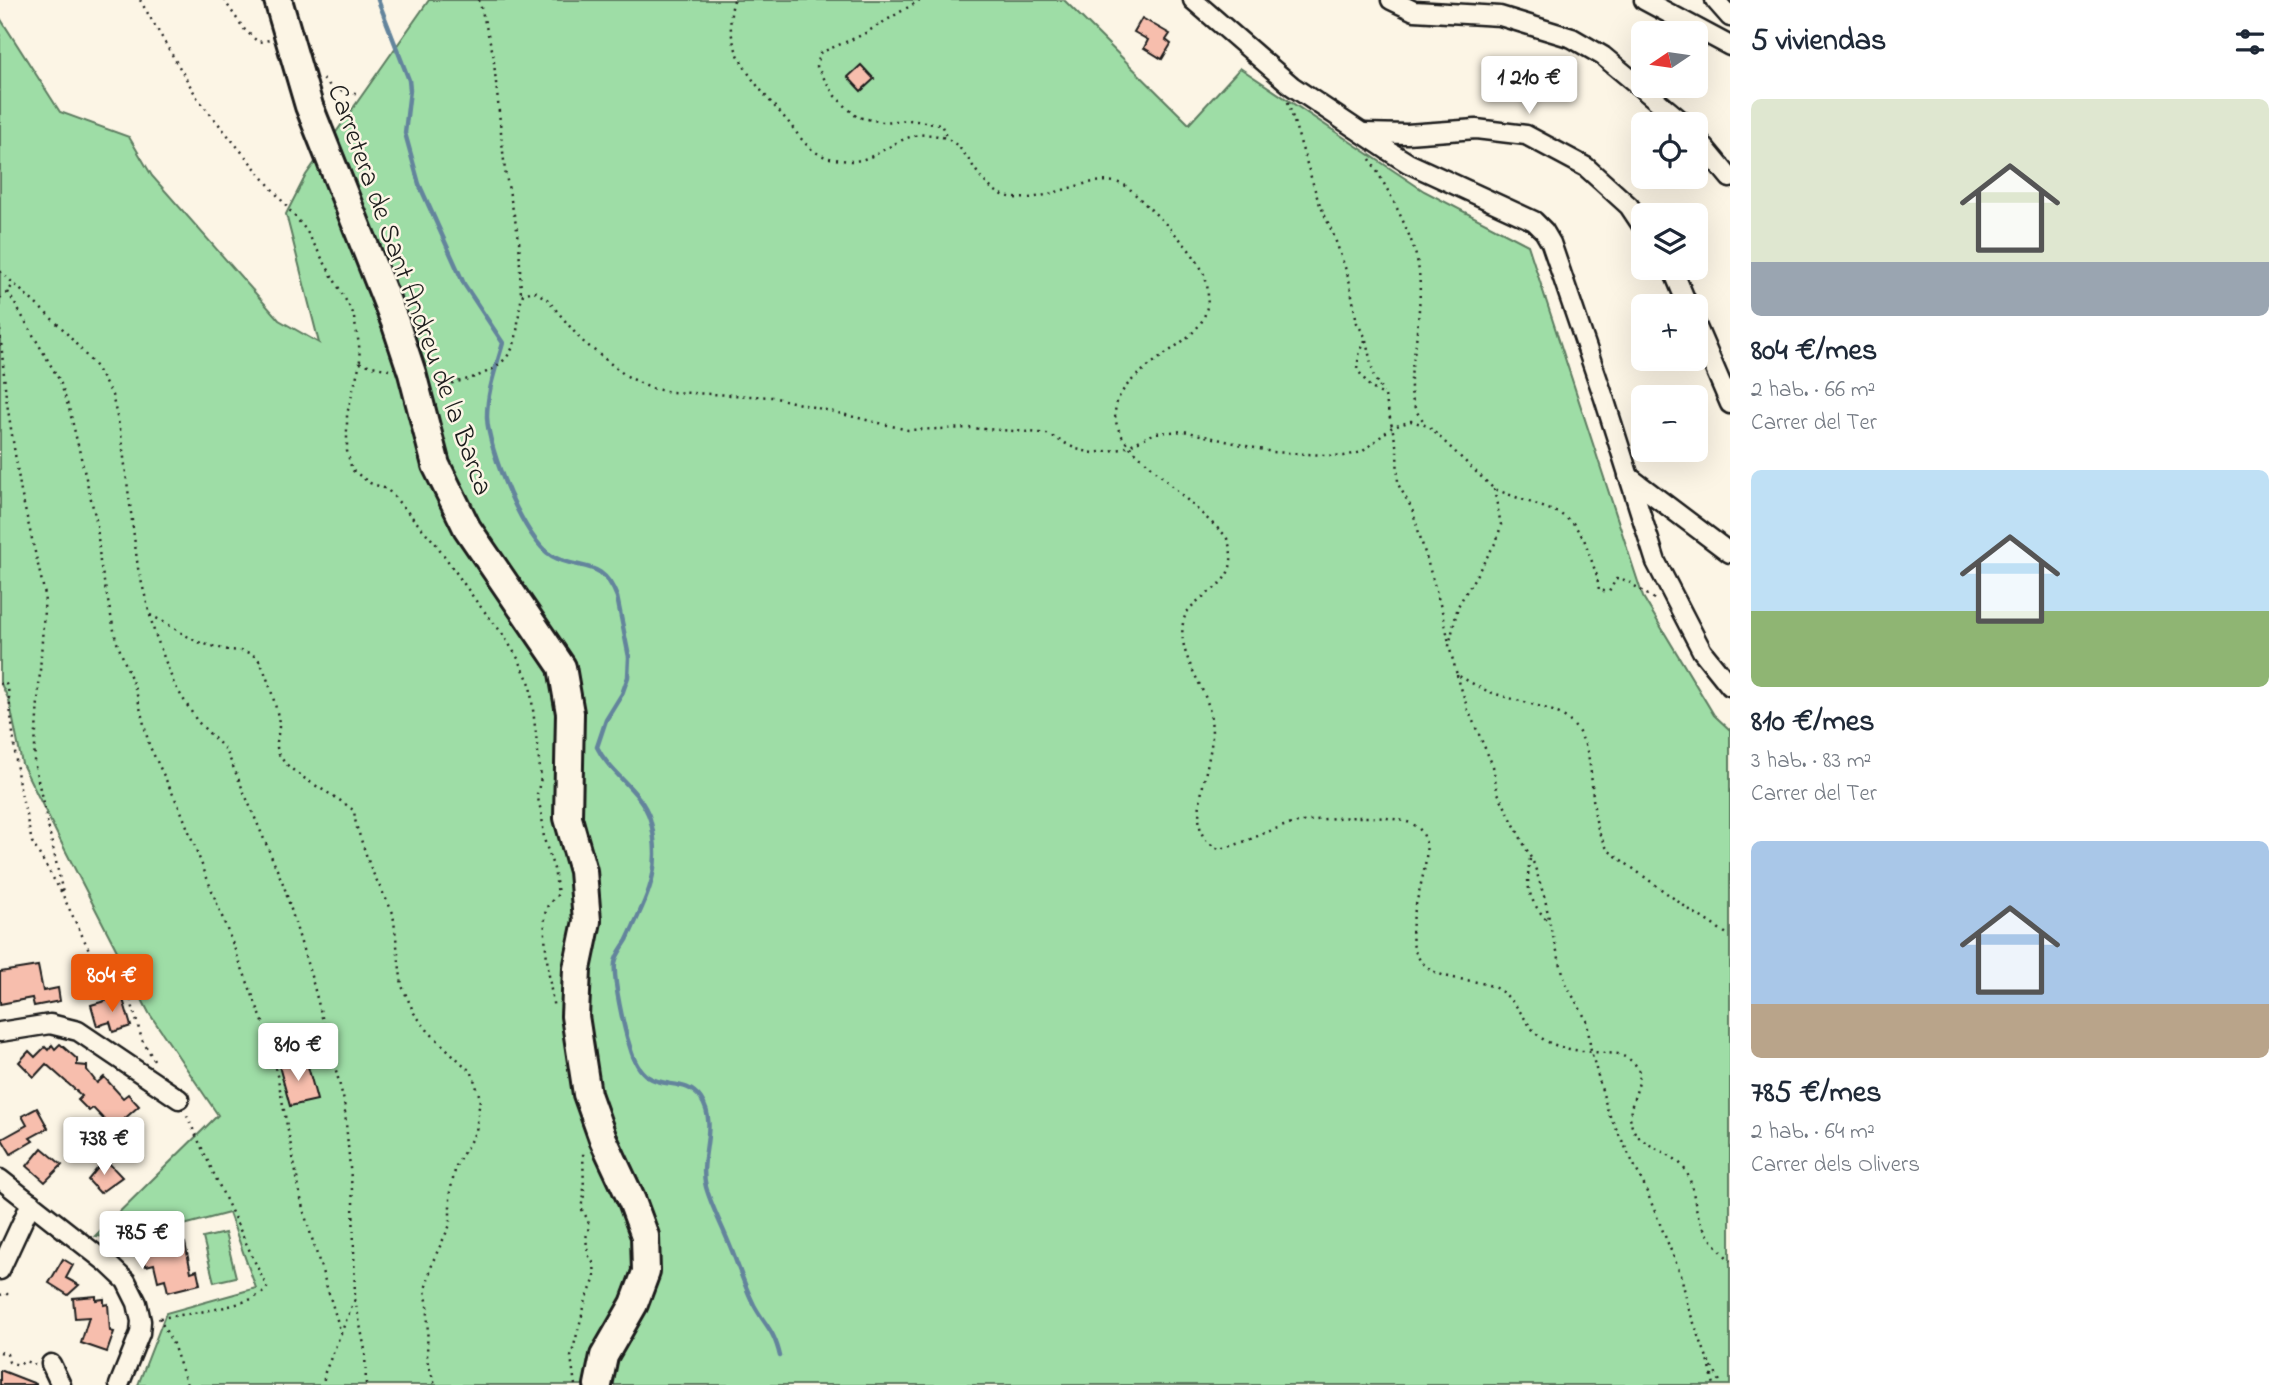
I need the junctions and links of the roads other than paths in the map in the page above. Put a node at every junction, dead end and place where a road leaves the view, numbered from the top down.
1 (278, 0) edge
2 (1193, 0) edge
3 (1391, 0) edge
4 (1644, 0) edge
5 (1715, 0) edge
6 (1730, 17) edge
7 (1730, 46) edge
8 (1671, 112) edge
9 (1362, 133) junction
10 (1708, 151) edge
11 (1730, 178) edge
12 (1631, 209) edge
13 (1708, 353) edge
14 (1730, 404) edge
15 (1628, 476) junction
16 (1730, 553) edge
17 (1730, 686) edge
18 (0, 1032) edge
19 (183, 1106) road end
20 (0, 1179) edge
21 (31, 1203) junction
22 (0, 1270) edge
23 (43, 1364) road end
24 (61, 1385) edge
25 (119, 1385) edge
26 (598, 1385) edge

1 - 26 street, Carretera de Sant Andreu de la Barca
2 - 9 street
3 - 8 street
4 - 7 street
5 - 6 street
9 - 12 street
9 - 15 street
10 - 11 street
13 - 14 street
15 - 16 street
15 - 17 street
18 - 19 street
20 - 21 street
21 - 22 street
21 - 25 street
23 - 24 street

